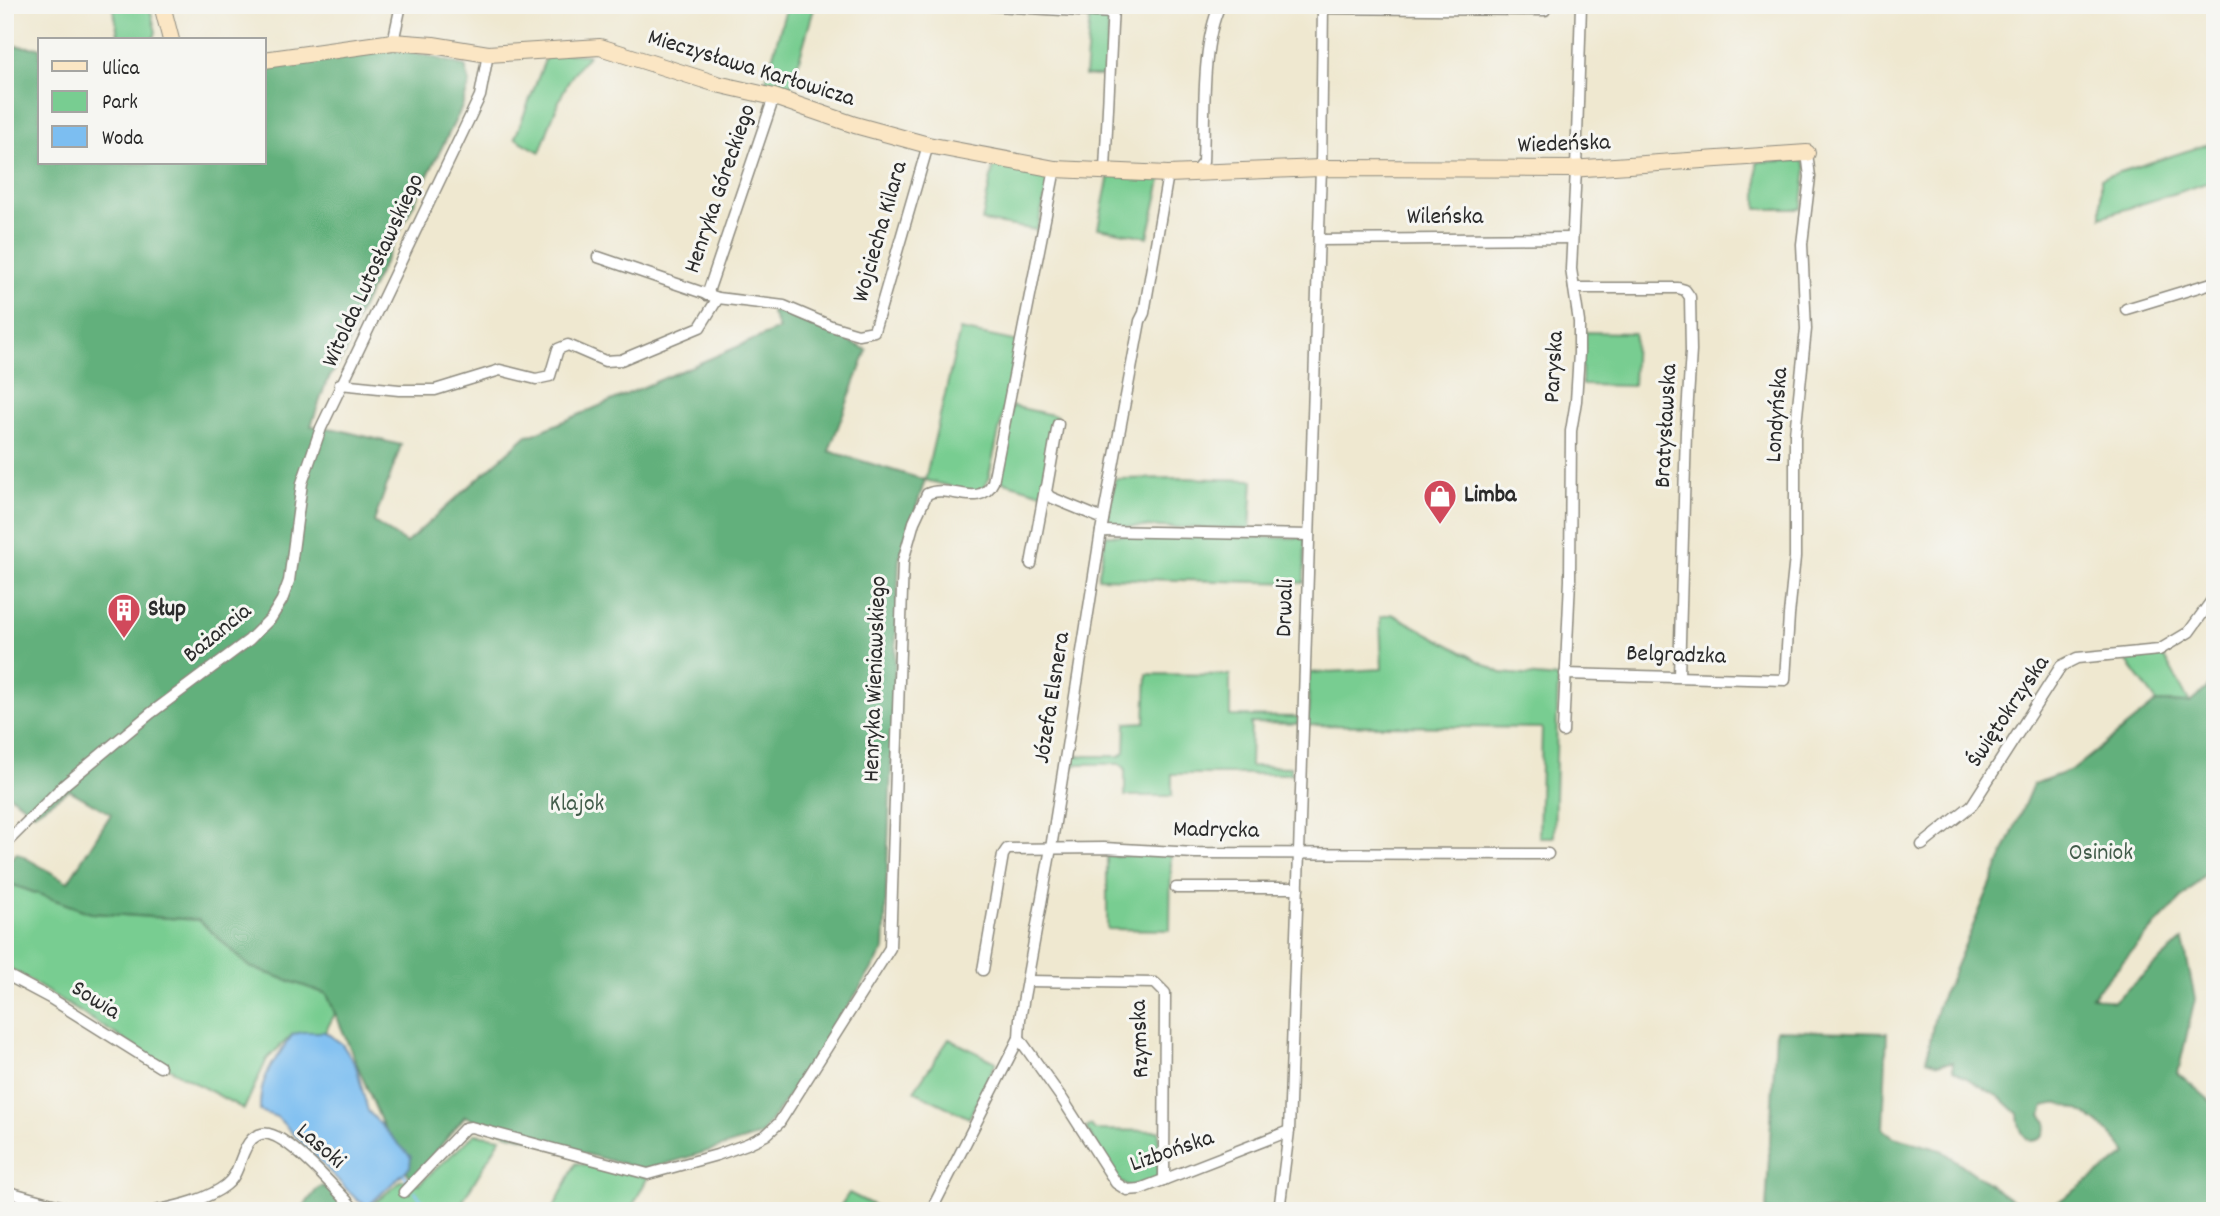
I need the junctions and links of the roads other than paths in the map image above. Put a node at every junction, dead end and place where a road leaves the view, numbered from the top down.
1 (162, 5) edge
2 (401, 5) edge
3 (979, 5) edge
4 (1220, 5) edge
5 (1581, 5) edge
6 (1323, 7) edge
7 (1113, 9) edge
8 (1545, 10) dead end
9 (170, 38) edge
10 (393, 42) junction
11 (488, 54) junction
12 (266, 60) edge
13 (774, 97) junction
14 (928, 145) junction
15 (1807, 153) joint
16 (1055, 169) junction
17 (1321, 169) junction
18 (1576, 169) junction
19 (1105, 170) junction
20 (1195, 173) junction
21 (1168, 174) junction
22 (1572, 238) junction
23 (1319, 240) junction
24 (598, 257) dead end
25 (2215, 282) edge
26 (1574, 288) junction
27 (712, 297) junction
28 (2126, 309) dead end
29 (874, 331) joint
30 (340, 384) junction
31 (1058, 424) dead end
32 (1045, 489) junction
33 (1103, 519) junction
34 (1101, 531) junction
35 (1309, 535) junction
36 (1031, 564) dead end
37 (2215, 596) edge
38 (1566, 674) junction
39 (1679, 676) junction
40 (1785, 680) joint
41 (1563, 732) dead end
42 (5, 844) edge
43 (1923, 845) dead end
44 (1051, 848) junction
45 (1299, 853) junction
46 (1548, 854) dead end
47 (1176, 888) dead end
48 (1298, 888) junction
49 (983, 970) dead end
50 (5, 974) edge
51 (1028, 981) junction
52 (1019, 1038) junction
53 (160, 1067) dead end
54 (1289, 1130) junction
55 (1164, 1180) junction
56 (5, 1191) edge
57 (404, 1192) dead end
58 (78, 1211) edge
59 (155, 1211) edge
60 (356, 1211) edge
61 (931, 1211) edge
62 (1279, 1211) edge

1 - 9 street
2 - 10 street
3 - 7 street
4 - 20 street
5 - 18 street, Paryska
6 - 8 street
6 - 17 street, Drwali
7 - 19 street
10 - 11 street, Mieczysława Karłowicza
10 - 12 street, Mieczysława Karłowicza
11 - 13 street, Mieczysława Karłowicza
11 - 30 street, Witolda Lutosławskiego
13 - 14 street, Mieczysława Karłowicza
13 - 27 street, Henryka Góreckiego
14 - 16 street, Mieczysława Karłowicza
14 - 29 street, Wojciecha Kilara
15 - 18 street, Wiedeńska
15 - 40 street, Londyńska
16 - 19 street
16 - 57 street, Henryka Wieniawskiego
17 - 18 street, Wiedeńska
17 - 20 street, Wiedeńska
17 - 23 street, Drwali
18 - 22 street, Paryska
19 - 21 street
20 - 21 street
21 - 33 street, Józefa Elsnera
22 - 23 street, Wileńska
22 - 26 street, Paryska
23 - 35 street, Drwali
24 - 27 street, Henryka Góreckiego
25 - 28 street
26 - 38 street, Paryska
26 - 39 street, Bratysławska
27 - 29 street, Henryka Góreckiego
27 - 30 street, Witolda Lutosławskiego
30 - 42 street, Bażancia
31 - 32 street
32 - 33 street
32 - 36 street
33 - 34 street, Józefa Elsnera
34 - 35 street
34 - 44 street, Józefa Elsnera
35 - 45 street, Drwali
37 - 43 street, Świętokrzyska
38 - 39 street, Belgradzka
38 - 41 street, Paryska
39 - 40 street, Belgradzka
44 - 45 street, Madrycka
44 - 49 street, Madrycka
44 - 51 street, Józefa Elsnera
45 - 46 street, Madrycka
45 - 48 street, Drwali
47 - 48 street
48 - 54 street, Drwali
50 - 53 street, Sowia
51 - 52 street, Józefa Elsnera
51 - 55 street, Rzymska
52 - 55 street, Lizbońska
52 - 61 street, Józefa Elsnera
54 - 55 street, Lizbońska
54 - 62 street, Drwali
56 - 58 street
59 - 60 street, Lasoki

